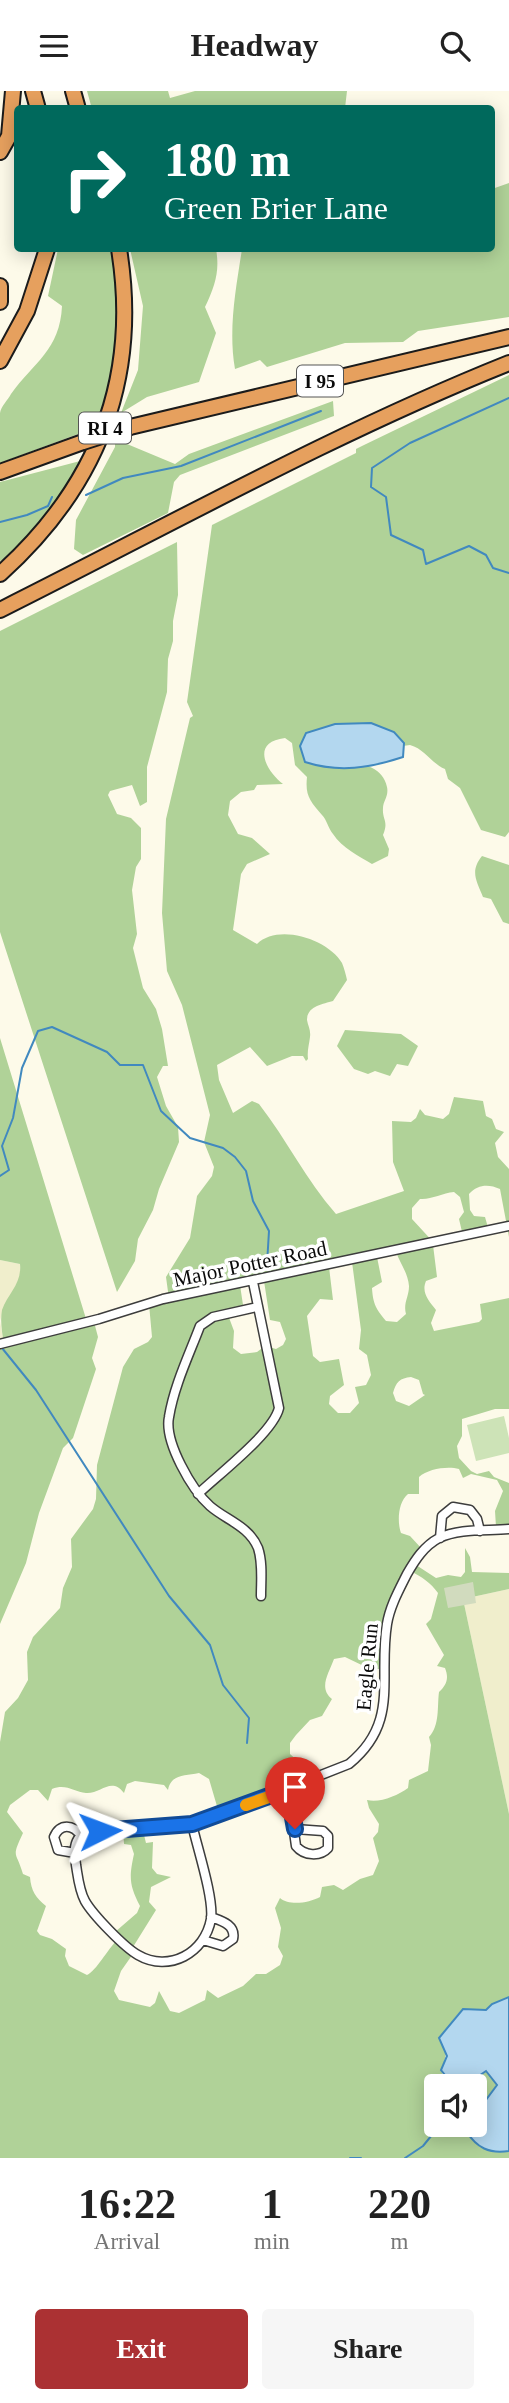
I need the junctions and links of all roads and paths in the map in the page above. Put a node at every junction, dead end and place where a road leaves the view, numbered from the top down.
1 (13, 91) edge
2 (0, 152) edge
3 (46, 252) edge
4 (118, 252) edge
5 (0, 286) edge
6 (0, 302) edge
7 (509, 337) edge
8 (0, 361) edge
9 (509, 363) edge
10 (0, 472) edge
11 (0, 574) edge
12 (0, 610) edge
13 (509, 1226) edge
14 (253, 1282) junction
15 (257, 1307) junction
16 (0, 1344) edge
17 (198, 1493) junction
18 (509, 1529) edge
19 (480, 1531) junction
20 (440, 1538) junction
21 (261, 1596) dead end
22 (288, 1789) junction
23 (192, 1824) junction
24 (295, 1829) junction
25 (81, 1836) junction
26 (75, 1853) junction
27 (211, 1917) junction
28 (203, 1940) junction

1 - 2 highway
3 - 8 highway
4 - 11 highway, RI 4
5 - 6 highway
7 - 10 highway, I 95, bridge
9 - 12 highway
13 - 14 street, Major Potter Road
14 - 15 street
14 - 16 street, Major Potter Road
15 - 17 street
15 - 17 street
17 - 21 street
18 - 19 street
19 - 20 street
19 - 20 street, Eagle Run
20 - 22 street, Eagle Run
22 - 23 street, Eagle Run
22 - 24 street
23 - 25 street, Eagle Run
23 - 27 street
24 - 24 street
25 - 26 street
25 - 26 street, Eagle Run
26 - 28 street
27 - 28 street
27 - 28 street

